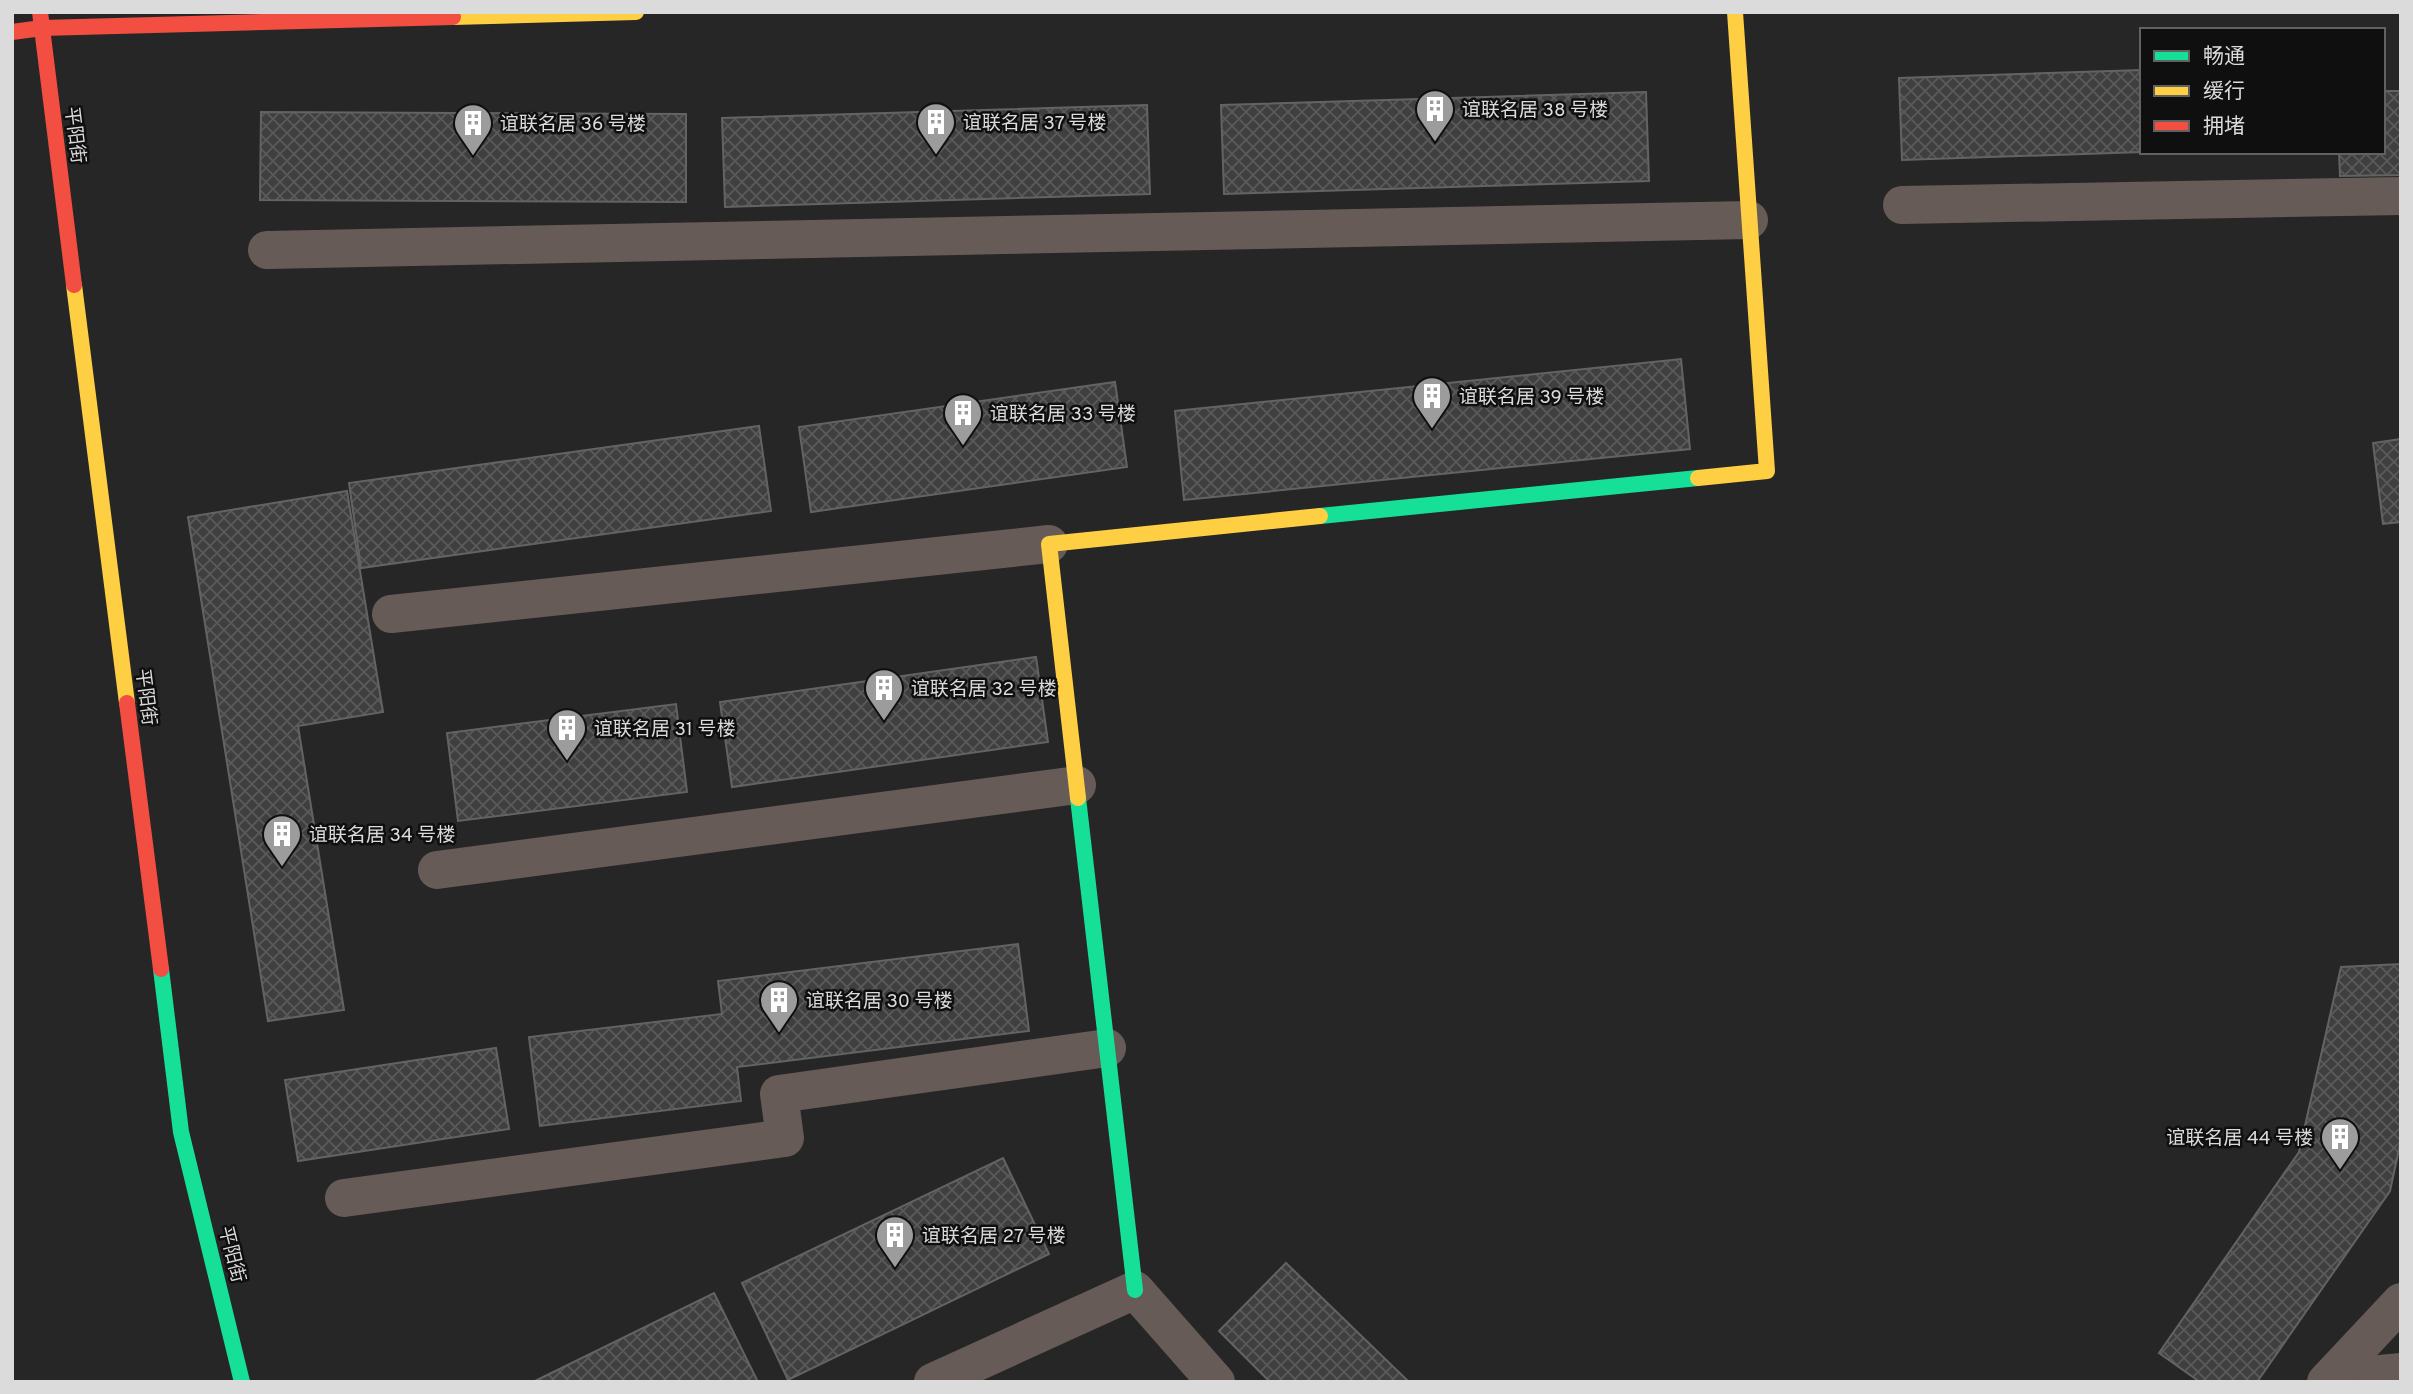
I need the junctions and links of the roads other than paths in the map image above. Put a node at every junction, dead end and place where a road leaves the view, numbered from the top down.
1 (636, 12) edge
2 (1735, 12) edge
3 (41, 20) edge
4 (12, 32) edge
5 (2401, 196) edge
6 (1902, 205) dead end
7 (1749, 220) junction
8 (267, 250) dead end
9 (1049, 544) junction
10 (391, 614) dead end
11 (1076, 785) junction
12 (437, 870) dead end
13 (1107, 1048) junction
14 (344, 1198) dead end
15 (1135, 1290) junction
16 (2401, 1303) edge
17 (2401, 1372) edge
18 (2328, 1380) edge
19 (242, 1382) edge
20 (933, 1382) edge
21 (1216, 1382) edge

1 - 3 main road
2 - 7 main road
3 - 4 main road
3 - 19 main road, 平阳街
5 - 6 street
7 - 8 street
7 - 9 main road
9 - 10 street
9 - 11 main road
11 - 12 street
11 - 13 main road
13 - 14 street
13 - 15 main road
15 - 20 street
15 - 21 street
16 - 18 street
17 - 18 street

